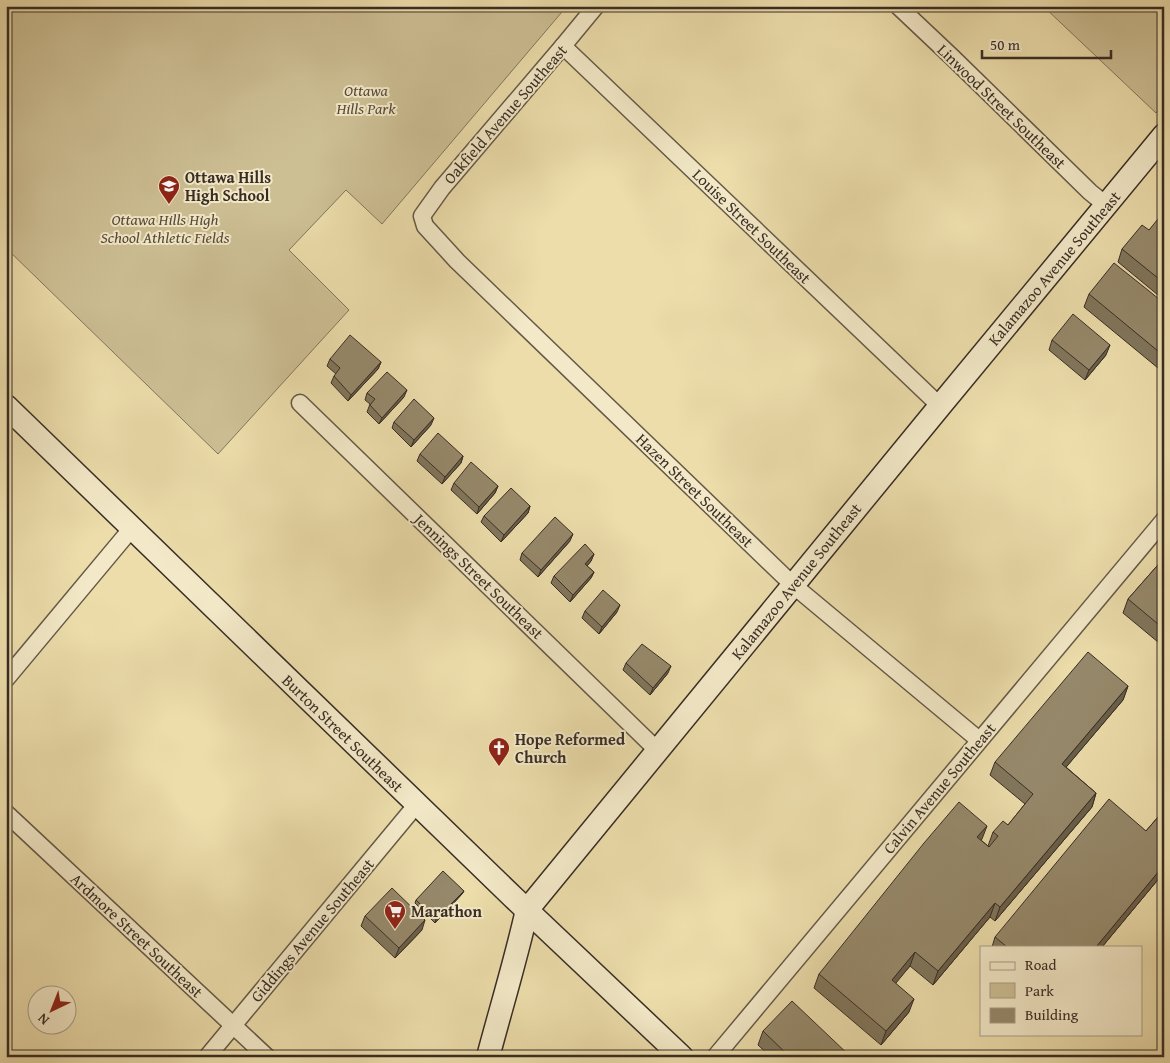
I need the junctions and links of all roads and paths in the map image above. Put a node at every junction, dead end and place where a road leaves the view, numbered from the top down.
1 (596, 6) edge
2 (898, 6) edge
3 (563, 46) junction
4 (1164, 135) edge
5 (1106, 205) junction
6 (425, 226) joint
7 (300, 403) dead end
8 (6, 406) edge
9 (940, 406) junction
10 (1164, 520) edge
11 (132, 528) junction
12 (793, 585) junction
13 (6, 679) edge
14 (979, 740) junction
15 (657, 750) junction
16 (417, 804) junction
17 (6, 813) edge
18 (527, 910) junction
19 (233, 1025) junction
20 (207, 1057) edge
21 (268, 1057) edge
22 (488, 1057) edge
23 (682, 1057) edge
24 (714, 1057) edge

1 - 3 street, Oakfield Avenue Southeast
2 - 5 street, Linwood Street Southeast
3 - 6 street, Oakfield Avenue Southeast
3 - 9 street, Louise Street Southeast
4 - 5 main road, Kalamazoo Avenue Southeast
5 - 9 main road, Kalamazoo Avenue Southeast
6 - 12 street, Hazen Street Southeast
7 - 15 street, Jennings Street Southeast
8 - 11 main road, Burton Street Southeast
9 - 12 main road, Kalamazoo Avenue Southeast
10 - 14 street, Calvin Avenue Southeast
11 - 13 street
11 - 16 main road, Burton Street Southeast
12 - 14 street, Hazen Street Southeast
12 - 15 main road, Kalamazoo Avenue Southeast
14 - 24 street, Calvin Avenue Southeast
15 - 18 main road, Kalamazoo Avenue Southeast
16 - 18 main road, Burton Street Southeast
16 - 19 street, Giddings Avenue Southeast
17 - 19 street, Ardmore Street Southeast
18 - 22 main road, Kalamazoo Avenue Southeast
18 - 23 main road, Burton Street Southeast
19 - 20 street, Giddings Avenue Southeast
19 - 21 street, Ardmore Street Southeast

